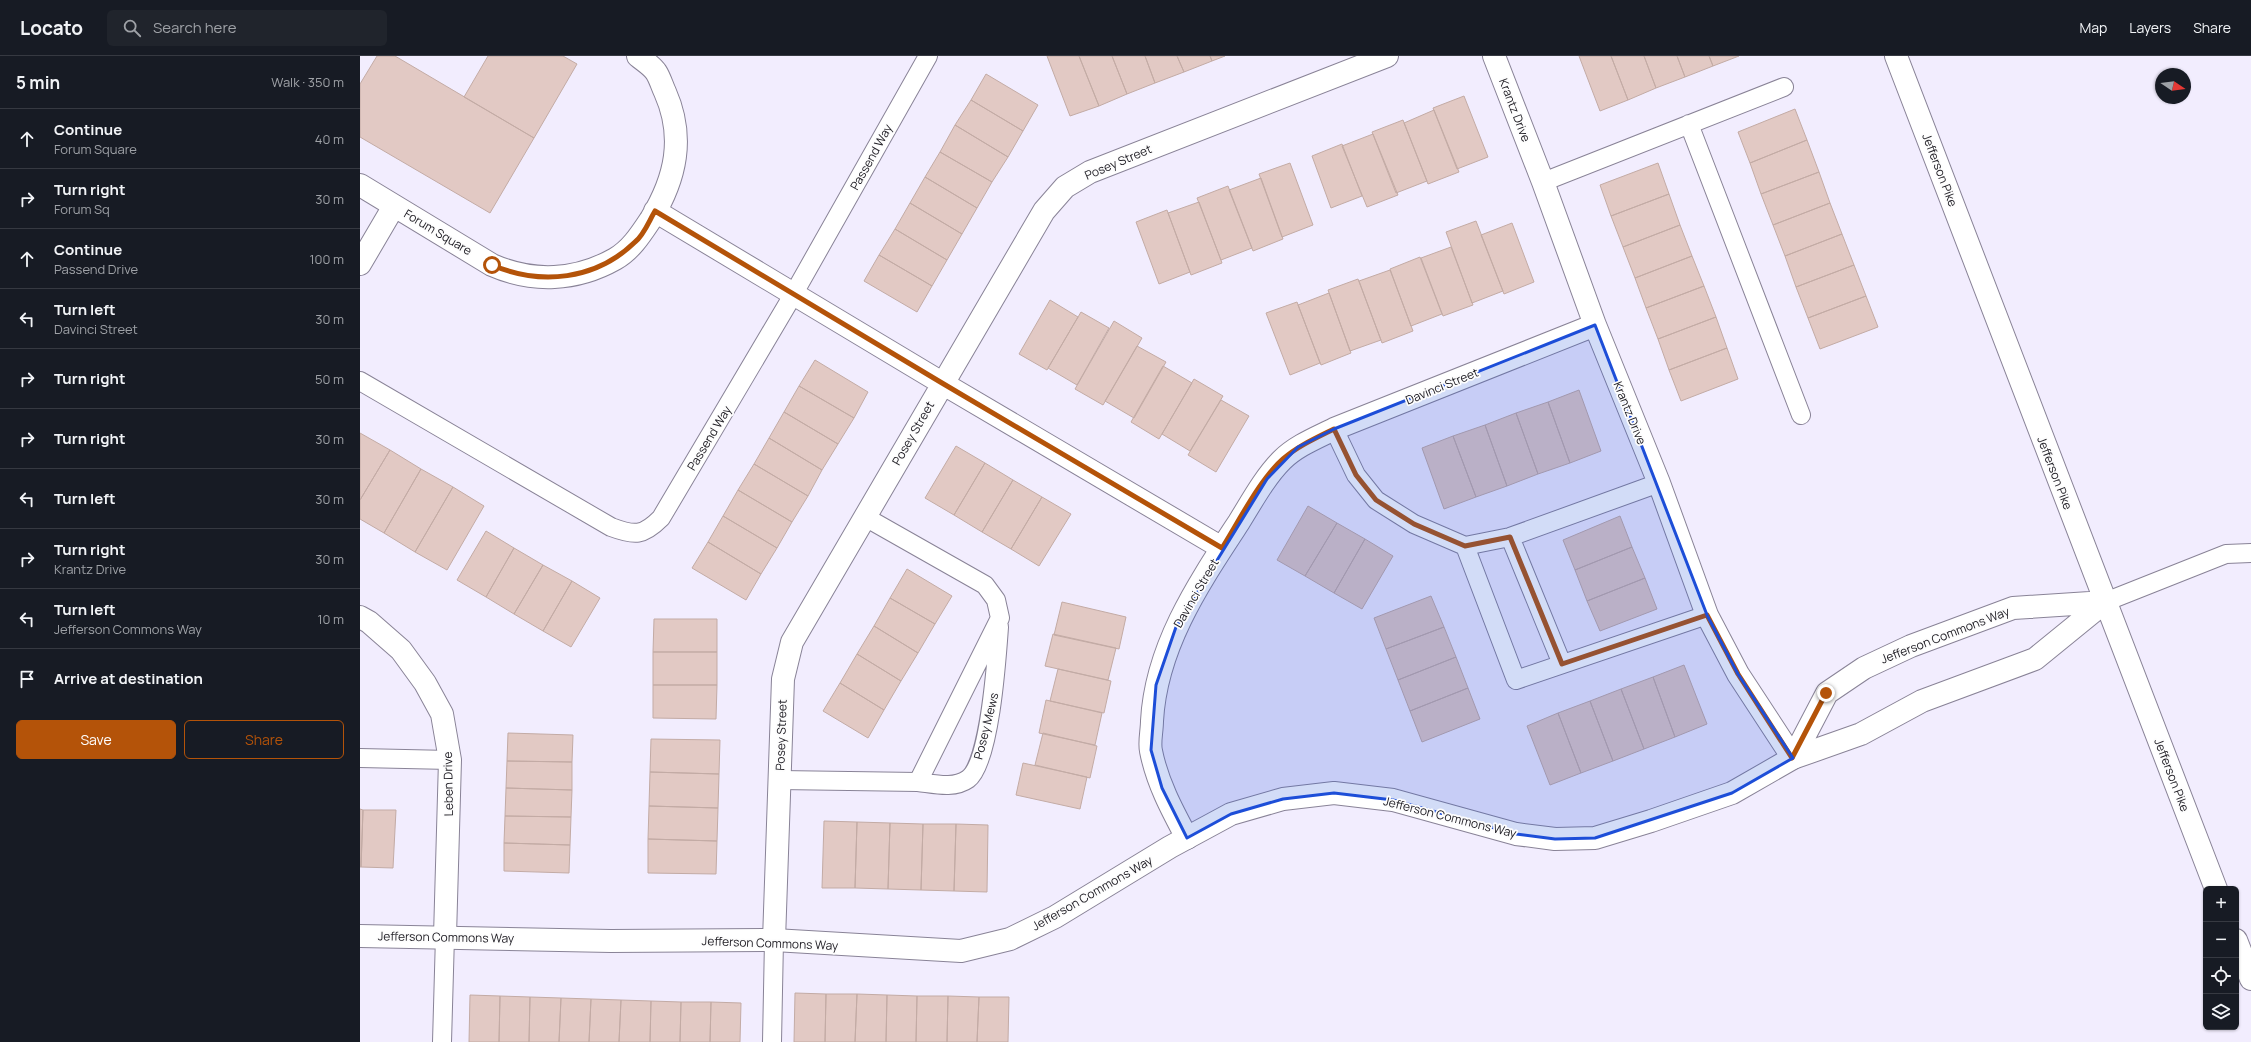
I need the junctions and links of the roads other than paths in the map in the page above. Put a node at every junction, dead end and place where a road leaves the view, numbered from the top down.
1 (638, 56) edge
2 (928, 56) edge
3 (1387, 56) edge
4 (1494, 56) edge
5 (1896, 56) edge
6 (1784, 87) dead end
7 (1688, 124) junction
8 (1543, 182) junction
9 (360, 185) edge
10 (394, 206) junction
11 (655, 211) junction
12 (360, 264) edge
13 (793, 295) junction
14 (1595, 325) junction
15 (360, 381) edge
16 (942, 383) junction
17 (1800, 415) dead end
18 (1334, 429) junction
19 (1659, 483) junction
20 (865, 516) junction
21 (1510, 537) junction
22 (1465, 546) junction
23 (1222, 548) junction
24 (2251, 552) edge
25 (2105, 602) junction
26 (1707, 615) junction
27 (360, 617) edge
28 (1000, 618) junction
29 (1562, 664) junction
30 (360, 758) edge
31 (1792, 758) junction
32 (450, 760) junction
33 (780, 780) junction
34 (918, 782) junction
35 (1187, 838) junction
36 (2215, 886) edge
37 (360, 936) edge
38 (445, 936) junction
39 (774, 940) junction
40 (2239, 948) edge
41 (2251, 979) edge
42 (442, 1042) edge
43 (772, 1042) edge

1 - 11 street, Forum Square
2 - 13 lane, Passend Way
3 - 16 street, Posey Street
4 - 8 street, Krantz Drive
5 - 25 street, Jefferson Pike
6 - 7 lane
7 - 8 lane
7 - 17 lane
8 - 14 street, Krantz Drive
9 - 10 street, Forum Square
10 - 11 street, Forum Square
10 - 12 street
11 - 13 street
13 - 15 lane, Passend Way
13 - 16 street
14 - 18 street, Davinci Street
14 - 19 street, Krantz Drive
16 - 20 street, Posey Street
16 - 23 street
18 - 22 lane
18 - 23 street, Davinci Street
19 - 21 lane
19 - 26 street, Krantz Drive
20 - 28 lane, Posey Mews
20 - 33 street, Posey Street
21 - 22 lane
21 - 29 lane
22 - 29 lane
23 - 35 street, Davinci Street
24 - 25 lane
25 - 31 street, Jefferson Commons Way
25 - 31 street, Jefferson Commons Way
25 - 36 street, Jefferson Pike
26 - 29 lane
26 - 31 street, Krantz Drive
27 - 32 street, Leben Drive
28 - 34 lane
28 - 34 lane, Posey Mews
30 - 32 lane
31 - 35 street, Jefferson Commons Way
32 - 38 street, Leben Drive
33 - 34 lane, Posey Mews
33 - 39 street, Posey Street
35 - 39 street, Jefferson Commons Way
37 - 38 street, Jefferson Commons Way
38 - 39 street, Jefferson Commons Way
38 - 42 lane
39 - 43 lane
40 - 41 street

